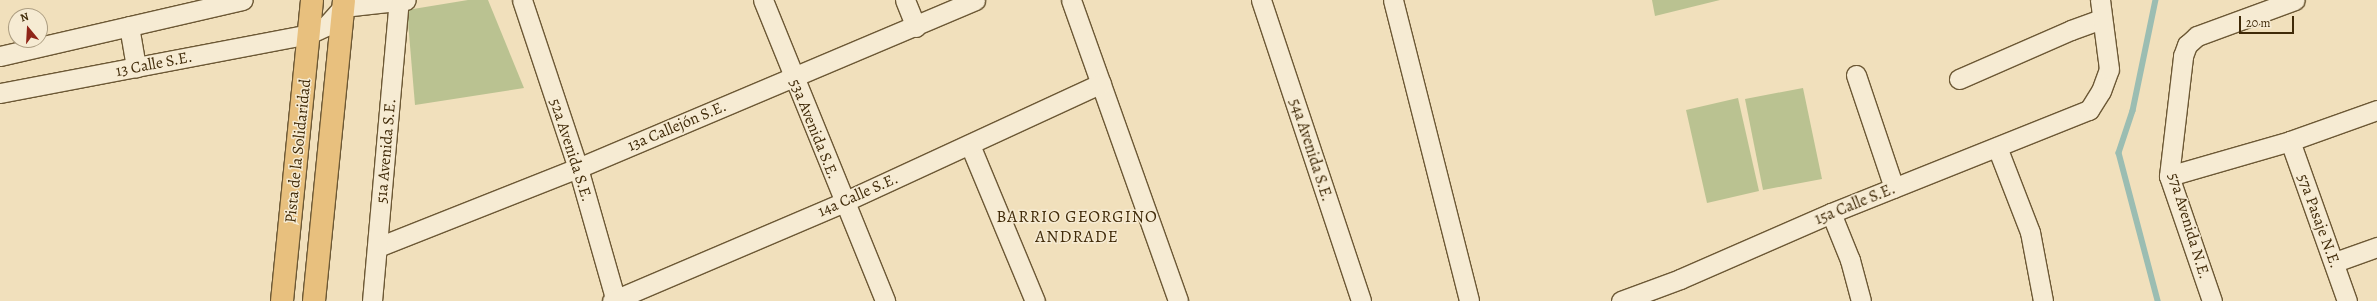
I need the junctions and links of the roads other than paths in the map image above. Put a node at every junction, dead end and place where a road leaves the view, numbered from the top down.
1 (243, 0) edge
2 (312, 0) edge
3 (403, 0) edge
4 (522, 0) edge
5 (763, 0) edge
6 (905, 0) edge
7 (975, 0) edge
8 (1071, 0) edge
9 (1261, 0) edge
10 (1393, 0) edge
11 (2100, 0) edge
12 (2295, 0) edge
13 (341, 2) edge
14 (2260, 6) edge
15 (2102, 19) junction
16 (129, 26) junction
17 (916, 27) junction
18 (309, 34) junction
19 (0, 56) edge
20 (136, 67) junction
21 (1856, 75) dead end
22 (793, 77) junction
23 (1959, 79) dead end
24 (1101, 83) junction
25 (0, 93) edge
26 (2377, 110) edge
27 (2290, 141) junction
28 (970, 146) junction
29 (1997, 147) junction
30 (578, 168) junction
31 (2169, 176) junction
32 (1894, 188) junction
33 (844, 202) junction
34 (1831, 213) junction
35 (378, 247) junction
36 (2377, 247) edge
37 (2335, 262) junction
38 (615, 300) edge
39 (282, 301) edge
40 (314, 301) edge
41 (372, 301) edge
42 (885, 301) edge
43 (1036, 301) edge
44 (1178, 301) edge
45 (1361, 301) edge
46 (1469, 301) edge
47 (1622, 301) edge
48 (1861, 301) edge
49 (2043, 301) edge
50 (2212, 301) edge
51 (2348, 301) edge

1 - 16 street
2 - 18 main road, Pista de la Solidaridad
3 - 13 street
3 - 35 street, 51a Avenida S.E.
4 - 30 street, 52a Avenida S.E.
5 - 22 street, 53a Avenida S.E.
6 - 17 street
7 - 17 street, 13a Callejón S.E.
8 - 24 street
9 - 45 street, 54a Avenida S.E.
10 - 46 street
11 - 15 street
12 - 14 street
13 - 18 street, 13 Calle S.E.
13 - 40 main road, Pista de la Solidaridad
14 - 31 street, 57a Avenida N.E.
15 - 23 street
15 - 29 street, 15a Calle S.E.
16 - 19 street
16 - 20 street
17 - 22 street, 13a Callejón S.E.
18 - 20 street, 13 Calle S.E.
18 - 39 main road, Pista de la Solidaridad
20 - 25 street, 13 Calle S.E.
21 - 32 street
22 - 30 street, 13a Callejón S.E.
22 - 33 street, 53a Avenida S.E.
24 - 28 street, 14a Calle S.E.
24 - 44 street
26 - 27 street
27 - 31 street
27 - 37 street, 57a Pasaje N.E.
28 - 33 street, 14a Calle S.E.
28 - 43 street
29 - 32 street, 15a Calle S.E.
29 - 49 street
30 - 35 street, 13a Callejón S.E.
30 - 38 street, 52a Avenida S.E.
31 - 50 street, 57a Avenida N.E.
32 - 34 street, 15a Calle S.E.
33 - 38 street, 14a Calle S.E.
33 - 42 street, 53a Avenida S.E.
34 - 47 street, 15a Calle S.E.
34 - 48 street
35 - 41 street, 51a Avenida S.E.
36 - 37 street
37 - 51 street, 57a Pasaje N.E.

